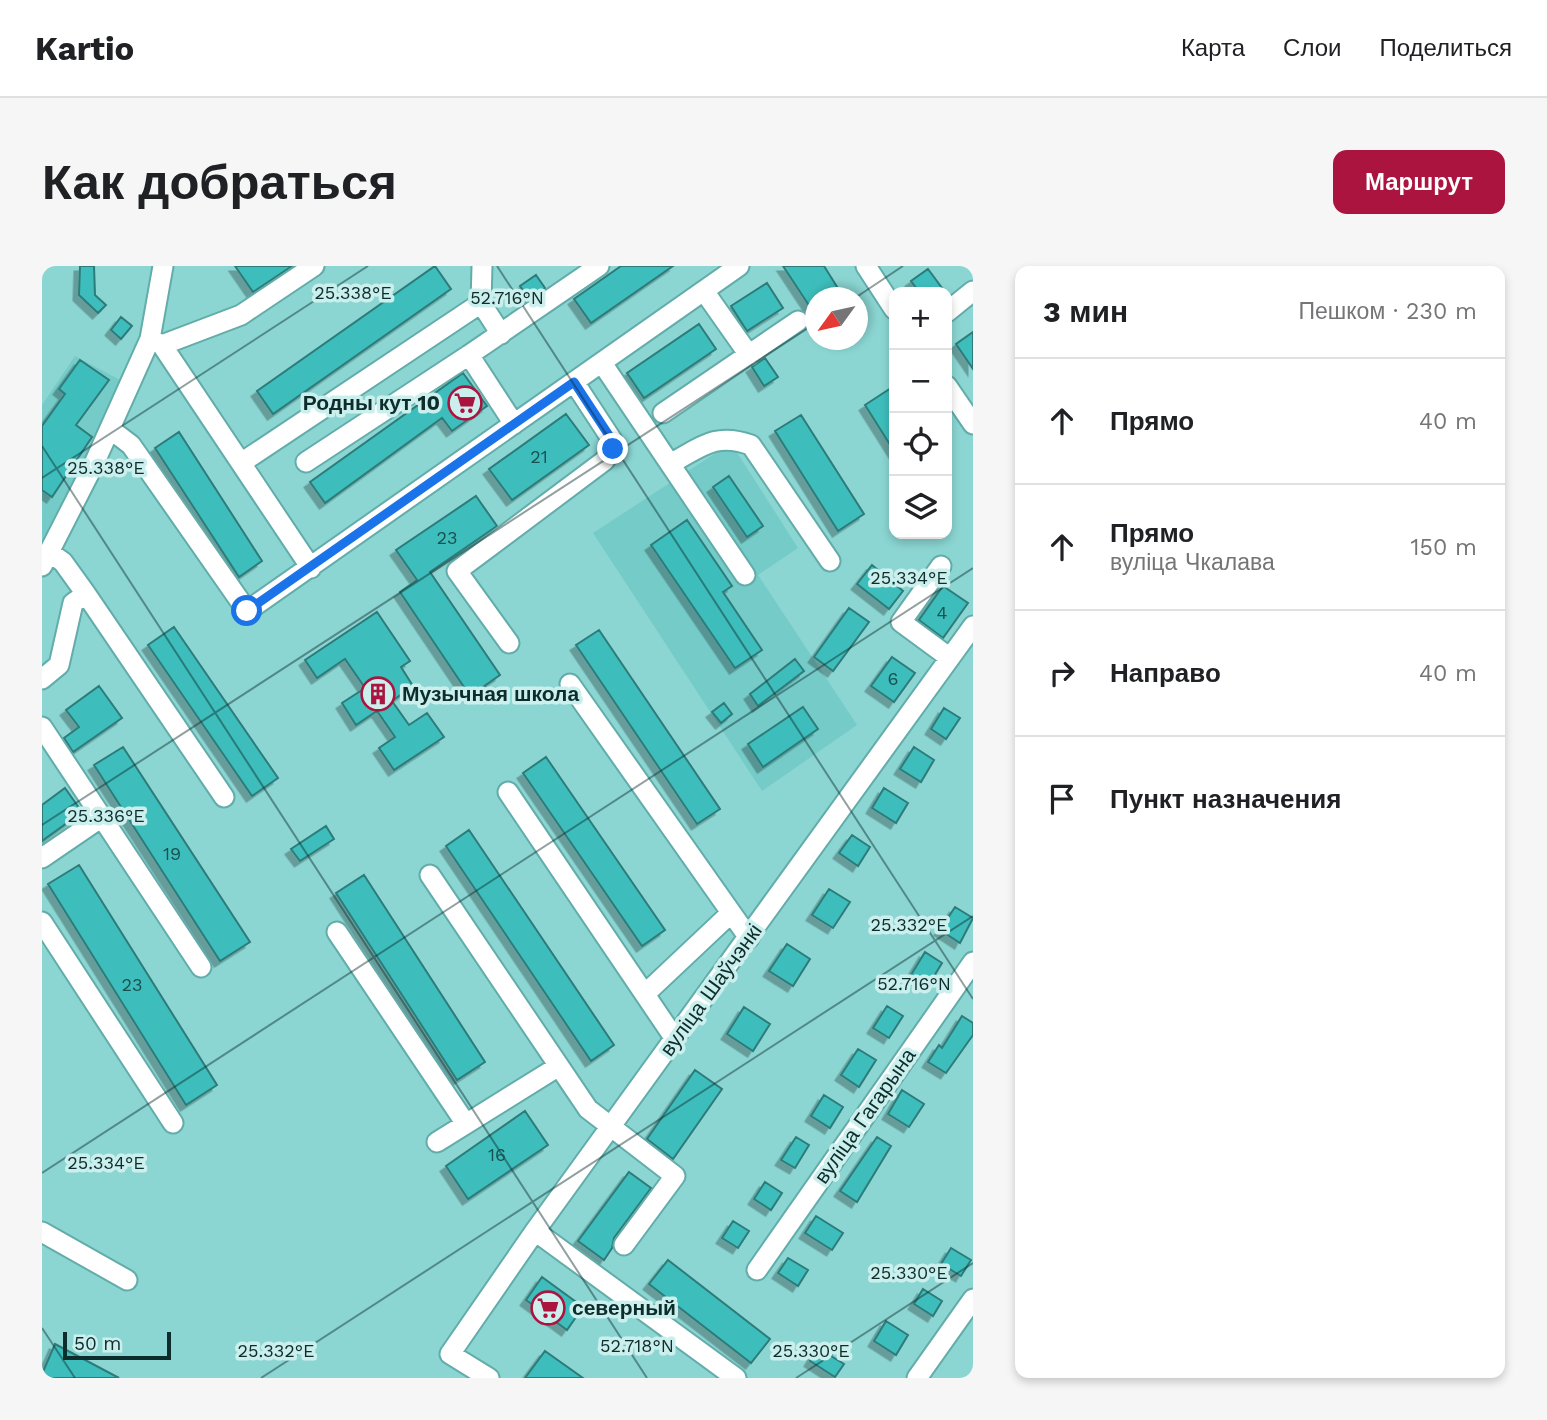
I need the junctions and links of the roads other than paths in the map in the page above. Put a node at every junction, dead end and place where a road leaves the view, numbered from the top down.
1 (163, 266) edge
2 (314, 266) edge
3 (482, 266) edge
4 (599, 266) edge
5 (739, 266) edge
6 (866, 266) edge
7 (705, 291) junction
8 (973, 291) edge
9 (889, 301) edge
10 (481, 303) junction
11 (952, 308) edge
12 (799, 321) dead end
13 (501, 334) junction
14 (156, 342) junction
15 (468, 355) junction
16 (749, 355) junction
17 (602, 363) junction
18 (574, 382) junction
19 (952, 393) edge
20 (663, 413) dead end
21 (514, 424) junction
22 (973, 424) edge
23 (110, 429) junction
24 (306, 462) dead end
25 (241, 463) junction
26 (670, 464) junction
27 (46, 559) edge
28 (830, 561) dead end
29 (941, 566) dead end
30 (310, 568) junction
31 (745, 575) dead end
32 (86, 594) junction
33 (973, 626) edge
34 (509, 643) dead end
35 (950, 658) junction
36 (42, 679) edge
37 (570, 684) dead end
38 (42, 727) edge
39 (508, 792) dead end
40 (224, 797) dead end
41 (102, 817) junction
42 (42, 858) edge
43 (430, 875) dead end
44 (731, 913) junction
45 (42, 922) edge
46 (337, 932) dead end
47 (749, 938) junction
48 (973, 962) edge
49 (201, 967) dead end
50 (645, 994) junction
51 (675, 1039) junction
52 (559, 1066) junction
53 (173, 1123) dead end
54 (466, 1124) junction
55 (611, 1126) junction
56 (437, 1142) dead end
57 (534, 1231) junction
58 (42, 1232) edge
59 (624, 1245) dead end
60 (757, 1270) dead end
61 (127, 1280) dead end
62 (973, 1299) edge
63 (489, 1378) edge
64 (736, 1378) edge
65 (917, 1378) edge

1 - 14 street
2 - 14 street
3 - 10 street
4 - 13 street
5 - 7 street
6 - 9 street
7 - 16 street
7 - 17 street
8 - 11 street
10 - 13 street
10 - 25 street
12 - 16 street
13 - 15 street
14 - 23 street
14 - 25 street
15 - 21 street
15 - 24 street
16 - 20 street
17 - 18 street
17 - 26 street
18 - 21 street
18 - 34 street
19 - 22 street
21 - 30 street
23 - 27 street
23 - 30 street
25 - 30 street
26 - 28 street
26 - 31 street
27 - 32 street
29 - 35 street
32 - 36 street
32 - 40 street
33 - 35 street, вуліца Шаўчэнкі
35 - 47 street, вуліца Шаўчэнкі
37 - 44 street
38 - 41 street
39 - 50 street
41 - 42 street
41 - 49 street
43 - 52 street
44 - 47 street
44 - 50 street
45 - 53 street
46 - 54 street
47 - 51 street, вуліца Шаўчэнкі
48 - 60 street, вуліца Гагарына
50 - 51 street
51 - 55 street, вуліца Шаўчэнкі
52 - 54 street
52 - 55 street
54 - 56 street
55 - 57 street, вуліца Шаўчэнкі
55 - 59 street
57 - 63 street, вуліца Шаўчэнкі
57 - 64 street
58 - 61 street
62 - 65 street

